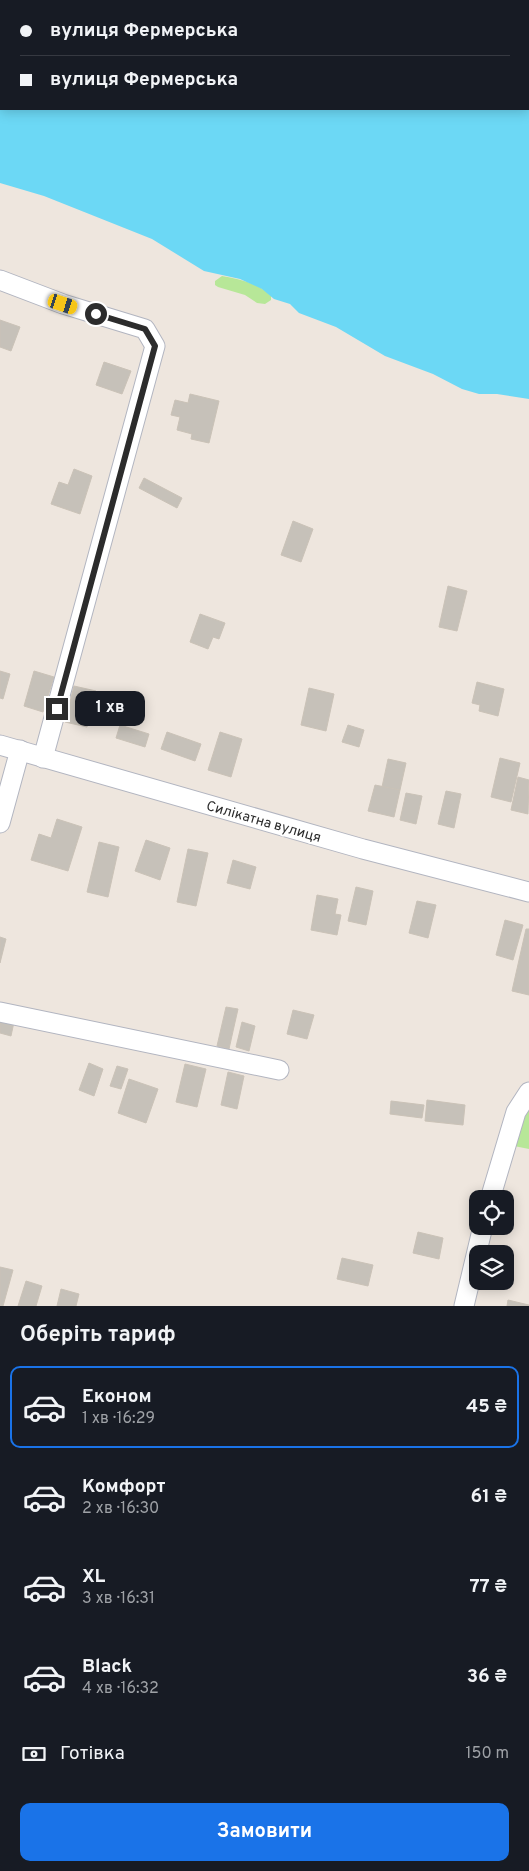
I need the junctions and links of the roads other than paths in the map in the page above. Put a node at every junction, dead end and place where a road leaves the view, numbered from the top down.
1 (0, 280) edge
2 (0, 745) edge
3 (20, 750) junction
4 (44, 758) junction
5 (0, 823) edge
6 (529, 892) edge
7 (0, 1012) edge
8 (279, 1070) dead end
9 (529, 1092) edge
10 (493, 1190) edge
11 (482, 1235) edge
12 (464, 1306) edge

1 - 4 street
2 - 3 street, Силікатна вулиця
3 - 4 street, Силікатна вулиця
3 - 5 street
4 - 6 street, Силікатна вулиця
7 - 8 street
9 - 10 street
11 - 12 street

